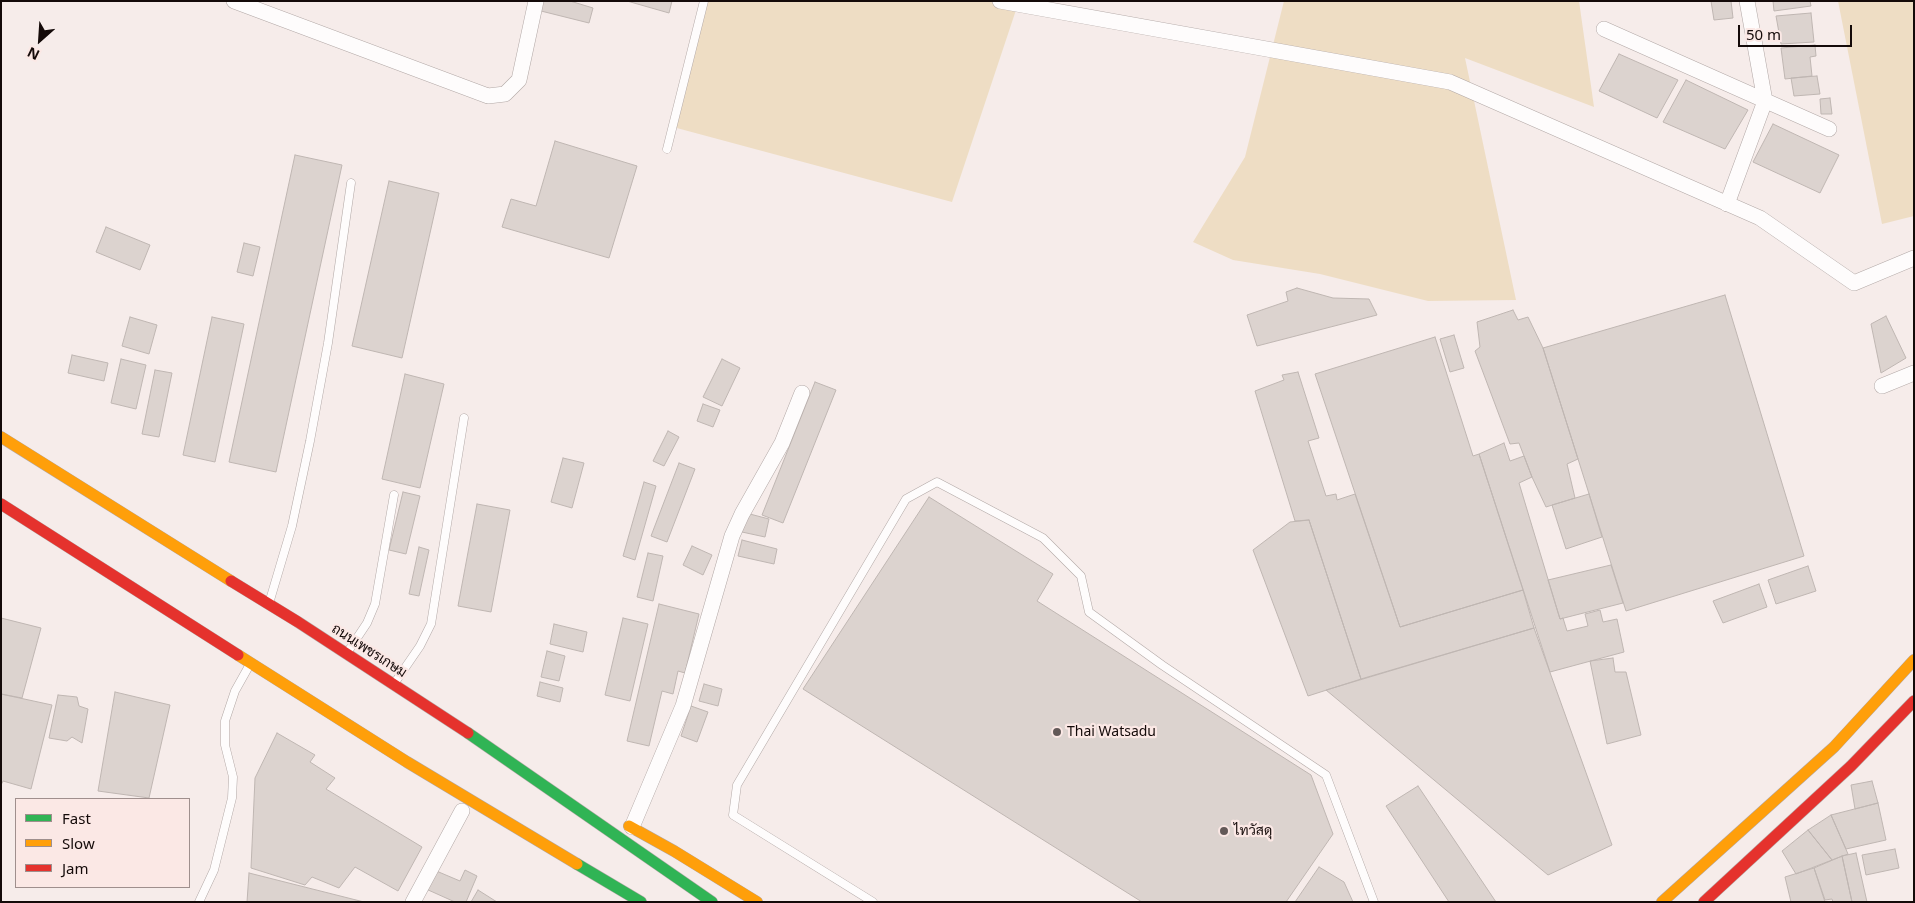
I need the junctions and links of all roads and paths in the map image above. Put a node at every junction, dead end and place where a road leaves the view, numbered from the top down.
1 (234, 1) edge
2 (536, 1) edge
3 (704, 1) edge
4 (1000, 1) edge
5 (1748, 1) edge
6 (1604, 29) dead end
7 (1765, 101) junction
8 (1829, 129) dead end
9 (668, 149) dead end
10 (351, 184) dead end
11 (1727, 204) junction
12 (1914, 258) edge
13 (1914, 373) edge
14 (1882, 386) dead end
15 (802, 393) dead end
16 (464, 418) dead end
17 (1, 437) edge
18 (394, 495) dead end
19 (1, 504) edge
20 (269, 604) junction
21 (346, 654) junction
22 (1914, 660) edge
23 (251, 662) junction
24 (394, 685) junction
25 (1914, 701) edge
26 (496, 752) junction
27 (407, 762) junction
28 (598, 808) dead end
29 (466, 814) joint
30 (627, 825) joint
31 (199, 902) edge
32 (413, 902) edge
33 (641, 902) edge
34 (712, 902) edge
35 (757, 902) edge
36 (873, 902) edge
37 (1374, 902) edge
38 (1662, 902) edge
39 (1704, 902) edge

1 - 2 street
3 - 9 lane
4 - 11 street
5 - 7 street
6 - 7 street
7 - 8 street
7 - 11 street
10 - 20 lane
11 - 12 street
13 - 14 street
15 - 30 street
16 - 24 lane
17 - 20 main road, ถนนเพชรเกษม
18 - 21 lane
19 - 23 main road
20 - 21 main road, ถนนเพชรเกษม
21 - 24 main road, ถนนเพชรเกษม
22 - 38 main road
23 - 27 main road
23 - 31 lane
24 - 26 main road, ถนนเพชรเกษม
25 - 39 main road
26 - 28 main road
26 - 34 main road, ถนนเพชรเกษม
27 - 29 main road
27 - 33 main road
29 - 32 street
30 - 35 main road
36 - 37 lane

